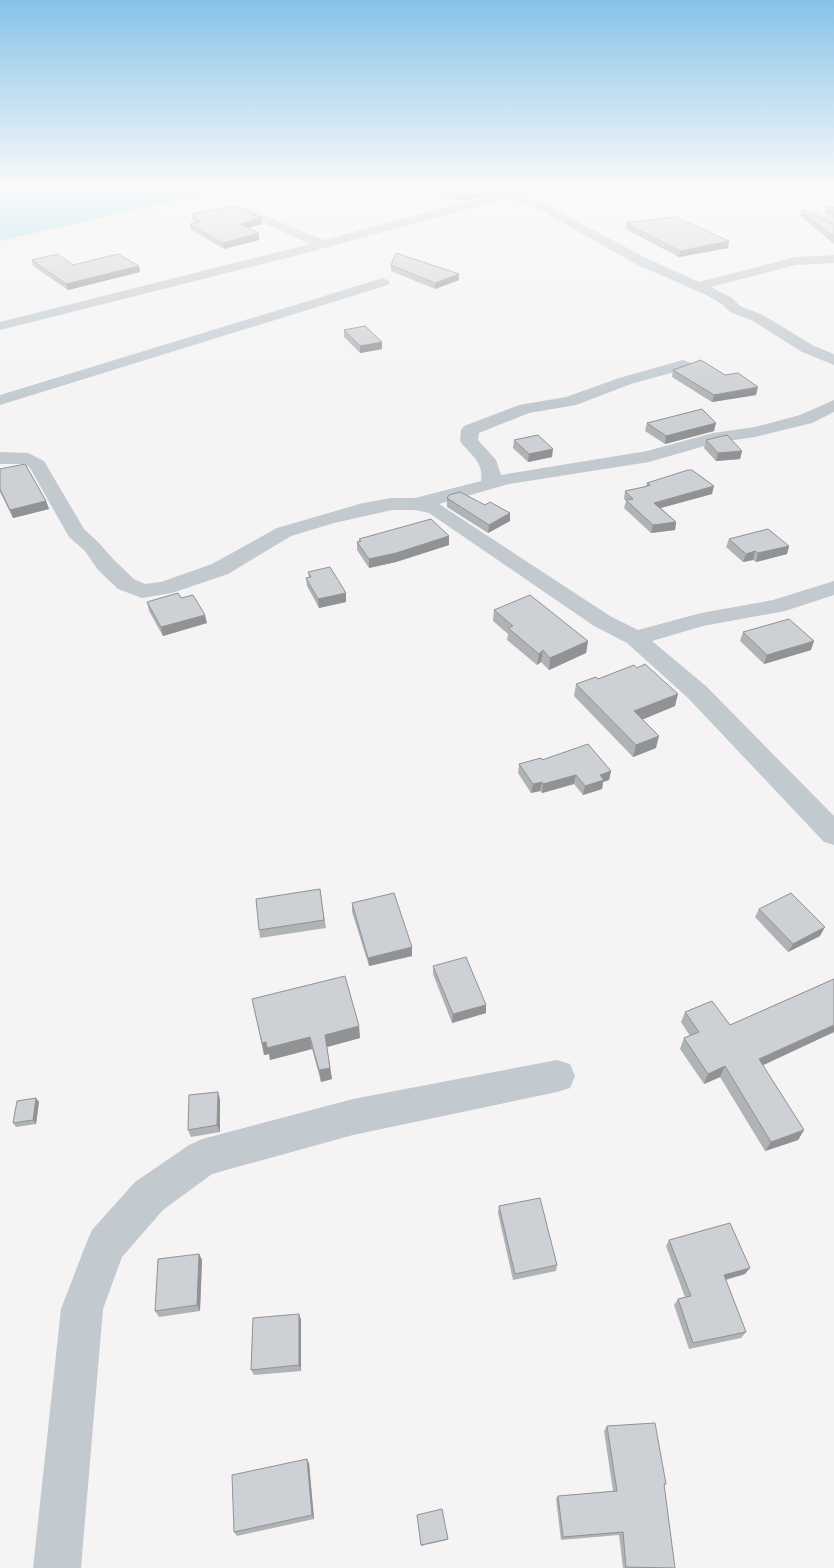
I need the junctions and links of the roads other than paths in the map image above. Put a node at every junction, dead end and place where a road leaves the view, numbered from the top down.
1 (256, 260) edge
2 (641, 260) edge
3 (812, 260) edge
4 (382, 282) dead end
5 (699, 286) junction
6 (0, 310) edge
7 (15, 321) junction
8 (0, 326) edge
9 (834, 360) edge
10 (683, 365) edge
11 (0, 400) edge
12 (834, 405) edge
13 (3, 460) edge
14 (490, 484) junction
15 (415, 504) junction
16 (834, 588) edge
17 (635, 638) junction
18 (834, 834) edge
19 (557, 1076) dead end
20 (57, 1568) edge

1 - 7 street
2 - 5 street
3 - 5 street
4 - 11 street
5 - 9 street
6 - 7 street
7 - 8 street
10 - 14 street
12 - 14 street
13 - 15 street
14 - 15 street
15 - 17 street
16 - 17 street
17 - 18 street
19 - 20 street

